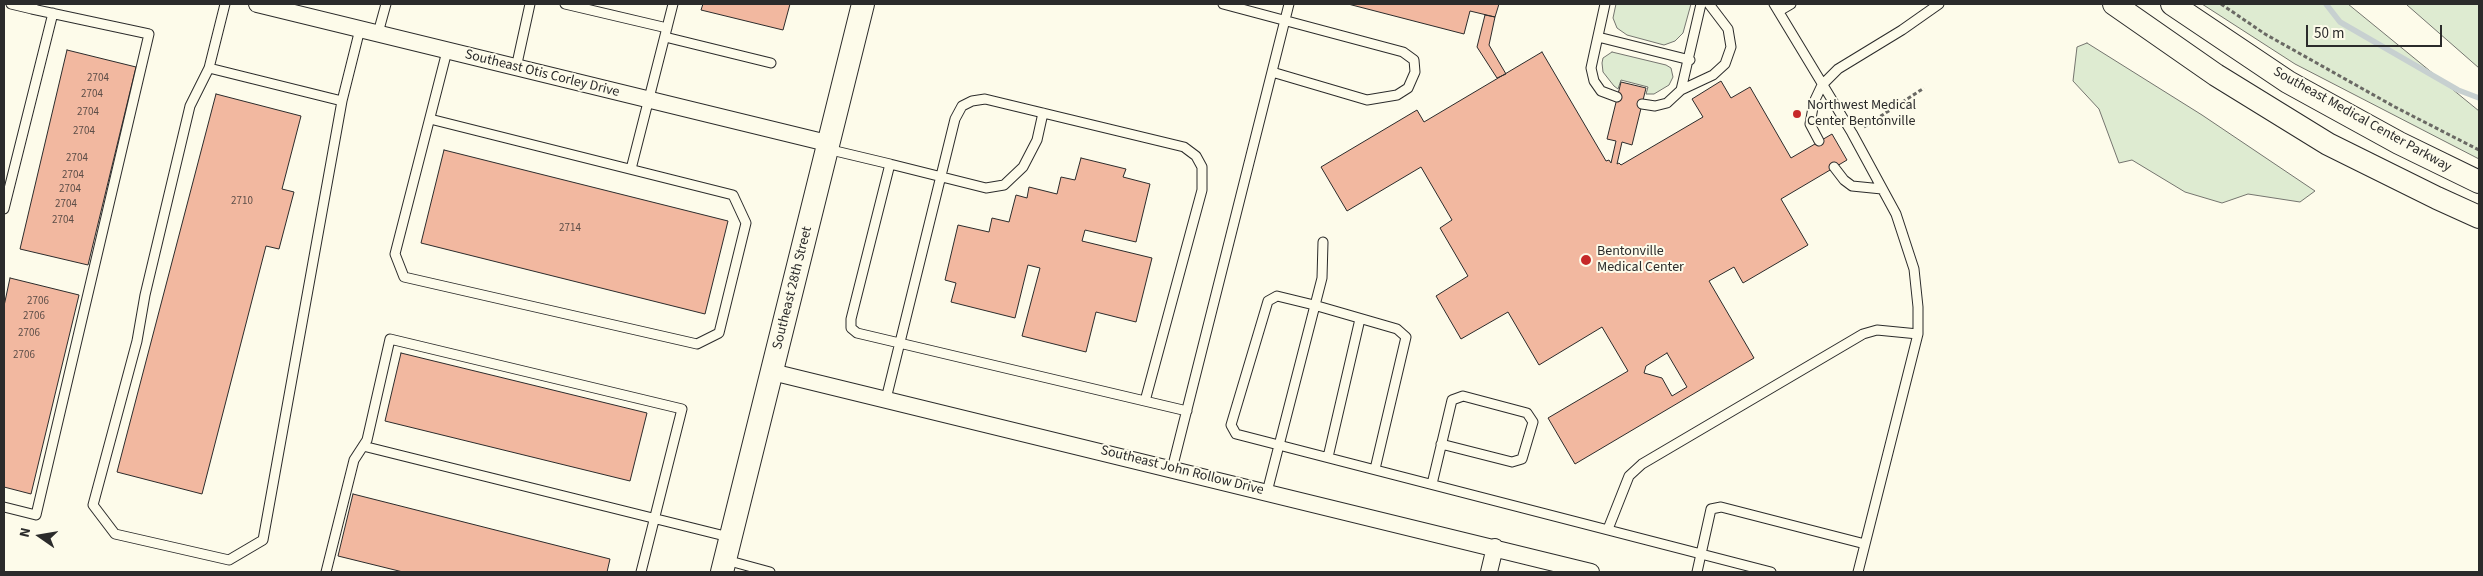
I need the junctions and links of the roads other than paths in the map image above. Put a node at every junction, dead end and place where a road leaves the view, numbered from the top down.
1 (11, 4) edge
2 (225, 4) edge
3 (258, 4) edge
4 (386, 4) edge
5 (530, 4) edge
6 (565, 4) edge
7 (673, 4) edge
8 (863, 4) edge
9 (1223, 4) edge
10 (1289, 4) edge
11 (1605, 4) edge
12 (1701, 4) edge
13 (1709, 4) edge
14 (1790, 4) edge
15 (1938, 4) edge
16 (2114, 4) edge
17 (2172, 4) edge
18 (33, 6) edge
19 (1248, 7) edge
20 (1776, 7) edge
21 (53, 13) junction
22 (1285, 20) junction
23 (360, 29) junction
24 (378, 33) junction
25 (666, 33) junction
26 (1598, 37) junction
27 (447, 51) junction
28 (1690, 60) junction
29 (771, 63) dead end
30 (209, 68) junction
31 (516, 68) junction
32 (1272, 72) junction
33 (1822, 84) junction
34 (1681, 90) junction
35 (1618, 97) dead end
36 (342, 100) junction
37 (648, 101) junction
38 (1642, 104) dead end
39 (1043, 113) junction
40 (430, 119) junction
41 (1819, 141) dead end
42 (827, 146) junction
43 (890, 164) junction
44 (1834, 167) dead end
45 (631, 170) junction
46 (941, 176) junction
47 (2479, 182) edge
48 (1882, 189) junction
49 (4, 209) edge
50 (2479, 217) edge
51 (1323, 242) dead end
52 (1314, 305) junction
53 (1360, 319) junction
54 (1918, 334) junction
55 (901, 343) junction
56 (772, 372) junction
57 (886, 400) junction
58 (1145, 401) junction
59 (1187, 411) junction
60 (1279, 444) junction
61 (1441, 444) junction
62 (363, 446) junction
63 (1328, 457) junction
64 (1172, 469) junction
65 (1375, 469) junction
66 (1432, 484) junction
67 (1267, 492) junction
68 (4, 507) edge
69 (654, 519) junction
70 (1608, 529) junction
71 (731, 537) junction
72 (1865, 544) junction
73 (1495, 547) junction
74 (1701, 553) junction
75 (724, 566) edge
76 (326, 572) edge
77 (641, 572) edge
78 (770, 572) edge
79 (1489, 572) edge
80 (1591, 572) edge
81 (1697, 572) edge
82 (1772, 572) edge
83 (1858, 572) edge

1 - 18 lane
2 - 30 lane
3 - 23 street, Southeast Otis Corley Drive
4 - 24 lane
5 - 31 lane
6 - 25 lane
7 - 25 lane
8 - 42 main road, Southeast 28th Street
9 - 19 lane
10 - 22 lane
11 - 26 lane
12 - 28 lane
13 - 34 lane
14 - 20 lane
15 - 33 lane
16 - 50 main road
17 - 47 main road, Southeast Medical Center Parkway
18 - 21 lane
19 - 22 lane
20 - 33 lane
21 - 49 lane
21 - 68 lane
22 - 32 lane
22 - 32 lane
23 - 24 street, Southeast Otis Corley Drive
23 - 36 lane
24 - 27 street, Southeast Otis Corley Drive
25 - 29 lane
25 - 37 lane
26 - 28 lane
26 - 35 lane
27 - 31 street, Southeast Otis Corley Drive
27 - 40 lane
28 - 34 lane
30 - 36 lane
30 - 36 lane
31 - 37 street, Southeast Otis Corley Drive
32 - 59 lane
33 - 41 lane
33 - 48 lane
34 - 38 lane
37 - 42 street, Southeast Otis Corley Drive
37 - 45 lane
39 - 46 lane
39 - 46 lane
39 - 58 lane
40 - 45 lane
40 - 45 lane
42 - 43 lane
42 - 56 main road, Southeast 28th Street
43 - 46 lane
43 - 55 lane
44 - 48 lane
46 - 55 lane
48 - 54 lane
51 - 52 lane
52 - 53 lane
52 - 60 lane
52 - 60 lane
53 - 63 lane
53 - 65 lane
54 - 70 lane
54 - 72 lane
55 - 57 lane
55 - 58 lane
56 - 57 street, Southeast John Rollow Drive
56 - 71 main road, Southeast 28th Street
57 - 64 street, Southeast John Rollow Drive
58 - 59 lane
59 - 64 lane
60 - 63 lane
60 - 67 lane
61 - 61 lane
61 - 66 lane
62 - 69 lane
62 - 69 lane
62 - 76 lane
63 - 65 lane
64 - 67 street, Southeast John Rollow Drive
65 - 66 lane
66 - 70 lane
67 - 73 street, Southeast John Rollow Drive
69 - 71 lane
69 - 77 lane
70 - 74 lane
71 - 75 main road, Southeast 28th Street
72 - 74 lane
72 - 83 lane
73 - 79 street
73 - 80 street, Southeast John Rollow Drive
74 - 81 lane
74 - 82 lane
75 - 78 lane

